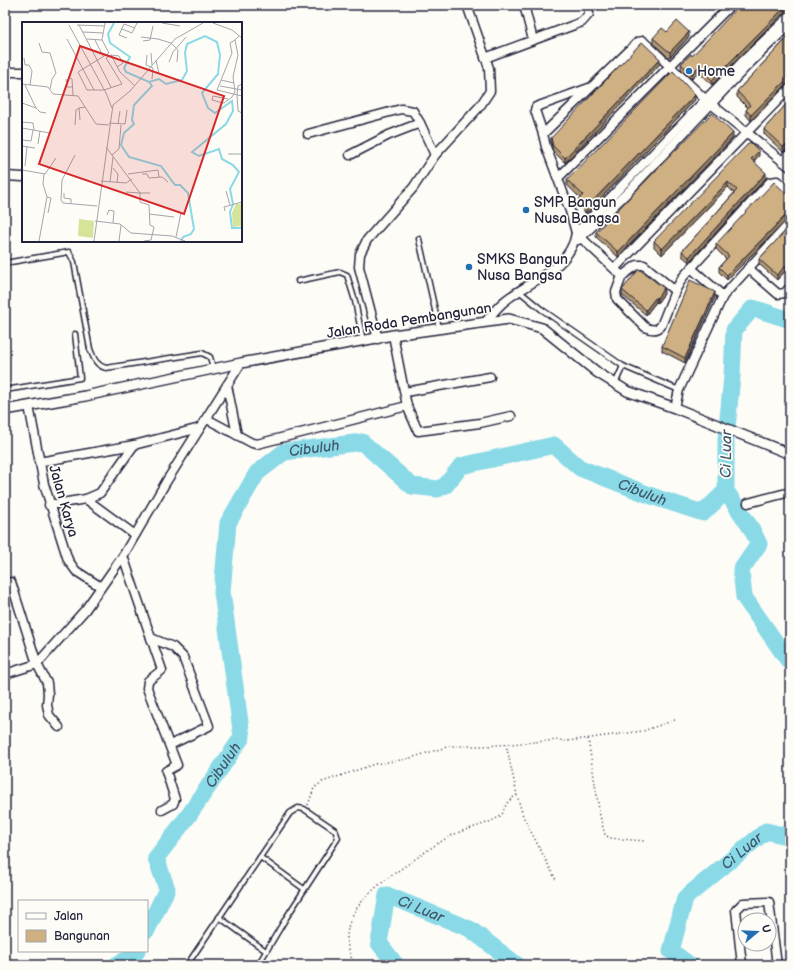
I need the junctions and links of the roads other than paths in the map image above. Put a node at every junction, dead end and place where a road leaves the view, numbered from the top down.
1 (467, 5) edge
2 (524, 5) edge
3 (588, 5) edge
4 (731, 5) edge
5 (790, 16) edge
6 (790, 24) edge
7 (533, 40) junction
8 (485, 58) junction
9 (670, 66) junction
10 (5, 72) edge
11 (22, 72) edge
12 (592, 87) junction
13 (790, 88) edge
14 (709, 102) junction
15 (420, 123) junction
16 (747, 133) junction
17 (308, 134) dead end
18 (543, 134) junction
19 (790, 153) edge
20 (350, 155) dead end
21 (435, 155) junction
22 (782, 161) junction
23 (790, 168) edge
24 (5, 176) edge
25 (22, 177) edge
26 (558, 178) junction
27 (790, 193) edge
28 (790, 223) edge
29 (578, 237) junction
30 (419, 239) dead end
31 (5, 263) edge
32 (615, 268) junction
33 (691, 268) junction
34 (748, 268) junction
35 (622, 276) junction
36 (298, 281) dead end
37 (790, 287) edge
38 (519, 290) junction
39 (674, 290) junction
40 (723, 296) junction
41 (487, 320) junction
42 (439, 328) junction
43 (75, 334) dead end
44 (393, 336) junction
45 (378, 339) junction
46 (363, 342) junction
47 (241, 363) junction
48 (623, 366) junction
49 (213, 369) junction
50 (490, 377) dead end
51 (615, 384) junction
52 (227, 385) junction
53 (5, 390) edge
54 (679, 390) junction
55 (405, 392) junction
56 (29, 406) junction
57 (407, 406) junction
58 (675, 408) junction
59 (5, 410) edge
60 (511, 416) dead end
61 (207, 419) junction
62 (200, 428) junction
63 (237, 435) junction
64 (134, 445) junction
65 (790, 454) edge
66 (39, 462) junction
67 (790, 492) edge
68 (86, 499) junction
69 (748, 503) dead end
70 (49, 505) junction
71 (135, 535) junction
72 (123, 556) junction
73 (11, 582) dead end
74 (101, 587) junction
75 (150, 638) junction
76 (37, 664) junction
77 (5, 674) edge
78 (59, 727) dead end
79 (170, 744) junction
80 (162, 810) dead end
81 (260, 857) junction
82 (304, 889) junction
83 (219, 917) junction
84 (266, 951) junction
85 (187, 965) edge
86 (258, 965) edge
87 (742, 965) edge
88 (777, 965) edge

1 - 8 street
2 - 7 street
3 - 7 street
4 - 9 street
5 - 14 street
6 - 14 street
7 - 8 street
8 - 21 street
9 - 12 street
9 - 14 street
9 - 26 street
10 - 11 street
12 - 18 street
12 - 18 street
13 - 16 street
14 - 16 street
14 - 29 street
15 - 17 street
15 - 20 street
15 - 21 street
16 - 22 street
16 - 32 street
18 - 26 street
19 - 22 street
21 - 45 street
22 - 23 street
24 - 25 street
26 - 29 street
27 - 33 street
28 - 34 street
29 - 32 street
29 - 38 street
30 - 42 lane
31 - 49 lane
32 - 35 street
33 - 39 street
33 - 40 street
34 - 37 street
34 - 40 street
35 - 39 street
35 - 39 street
36 - 46 lane
38 - 41 street
38 - 48 lane
40 - 54 street
41 - 42 street, Jalan Roda Pembangunan
41 - 51 street, Jalan Roda Pembangunan
42 - 44 street, Jalan Roda Pembangunan
43 - 53 lane
44 - 45 street, Jalan Roda Pembangunan
44 - 55 street
45 - 46 street, Jalan Roda Pembangunan
46 - 47 street, Jalan Roda Pembangunan
47 - 49 street, Jalan Roda Pembangunan
47 - 52 street
48 - 51 lane
48 - 54 lane
49 - 56 street, Jalan Roda Pembangunan
50 - 55 street
51 - 58 street, Jalan Roda Pembangunan
52 - 61 street
52 - 63 street
54 - 58 street
55 - 57 street
56 - 59 street, Jalan Roda Pembangunan
56 - 66 street, Jalan Karya
57 - 60 street
57 - 63 street
58 - 65 street, Jalan Roda Pembangunan
61 - 62 street
61 - 63 street
62 - 64 street
62 - 71 street
64 - 66 street
64 - 68 street
66 - 70 street, Jalan Karya
67 - 69 street
68 - 70 street
68 - 71 street
70 - 74 street, Jalan Karya
71 - 72 street
72 - 74 street
72 - 75 street
73 - 76 street
74 - 76 street
75 - 79 street
75 - 79 street
76 - 77 street
76 - 78 street
79 - 80 street
81 - 82 lane
81 - 82 lane
81 - 83 lane
82 - 84 lane
83 - 84 lane
83 - 85 lane
84 - 86 lane
87 - 88 street

